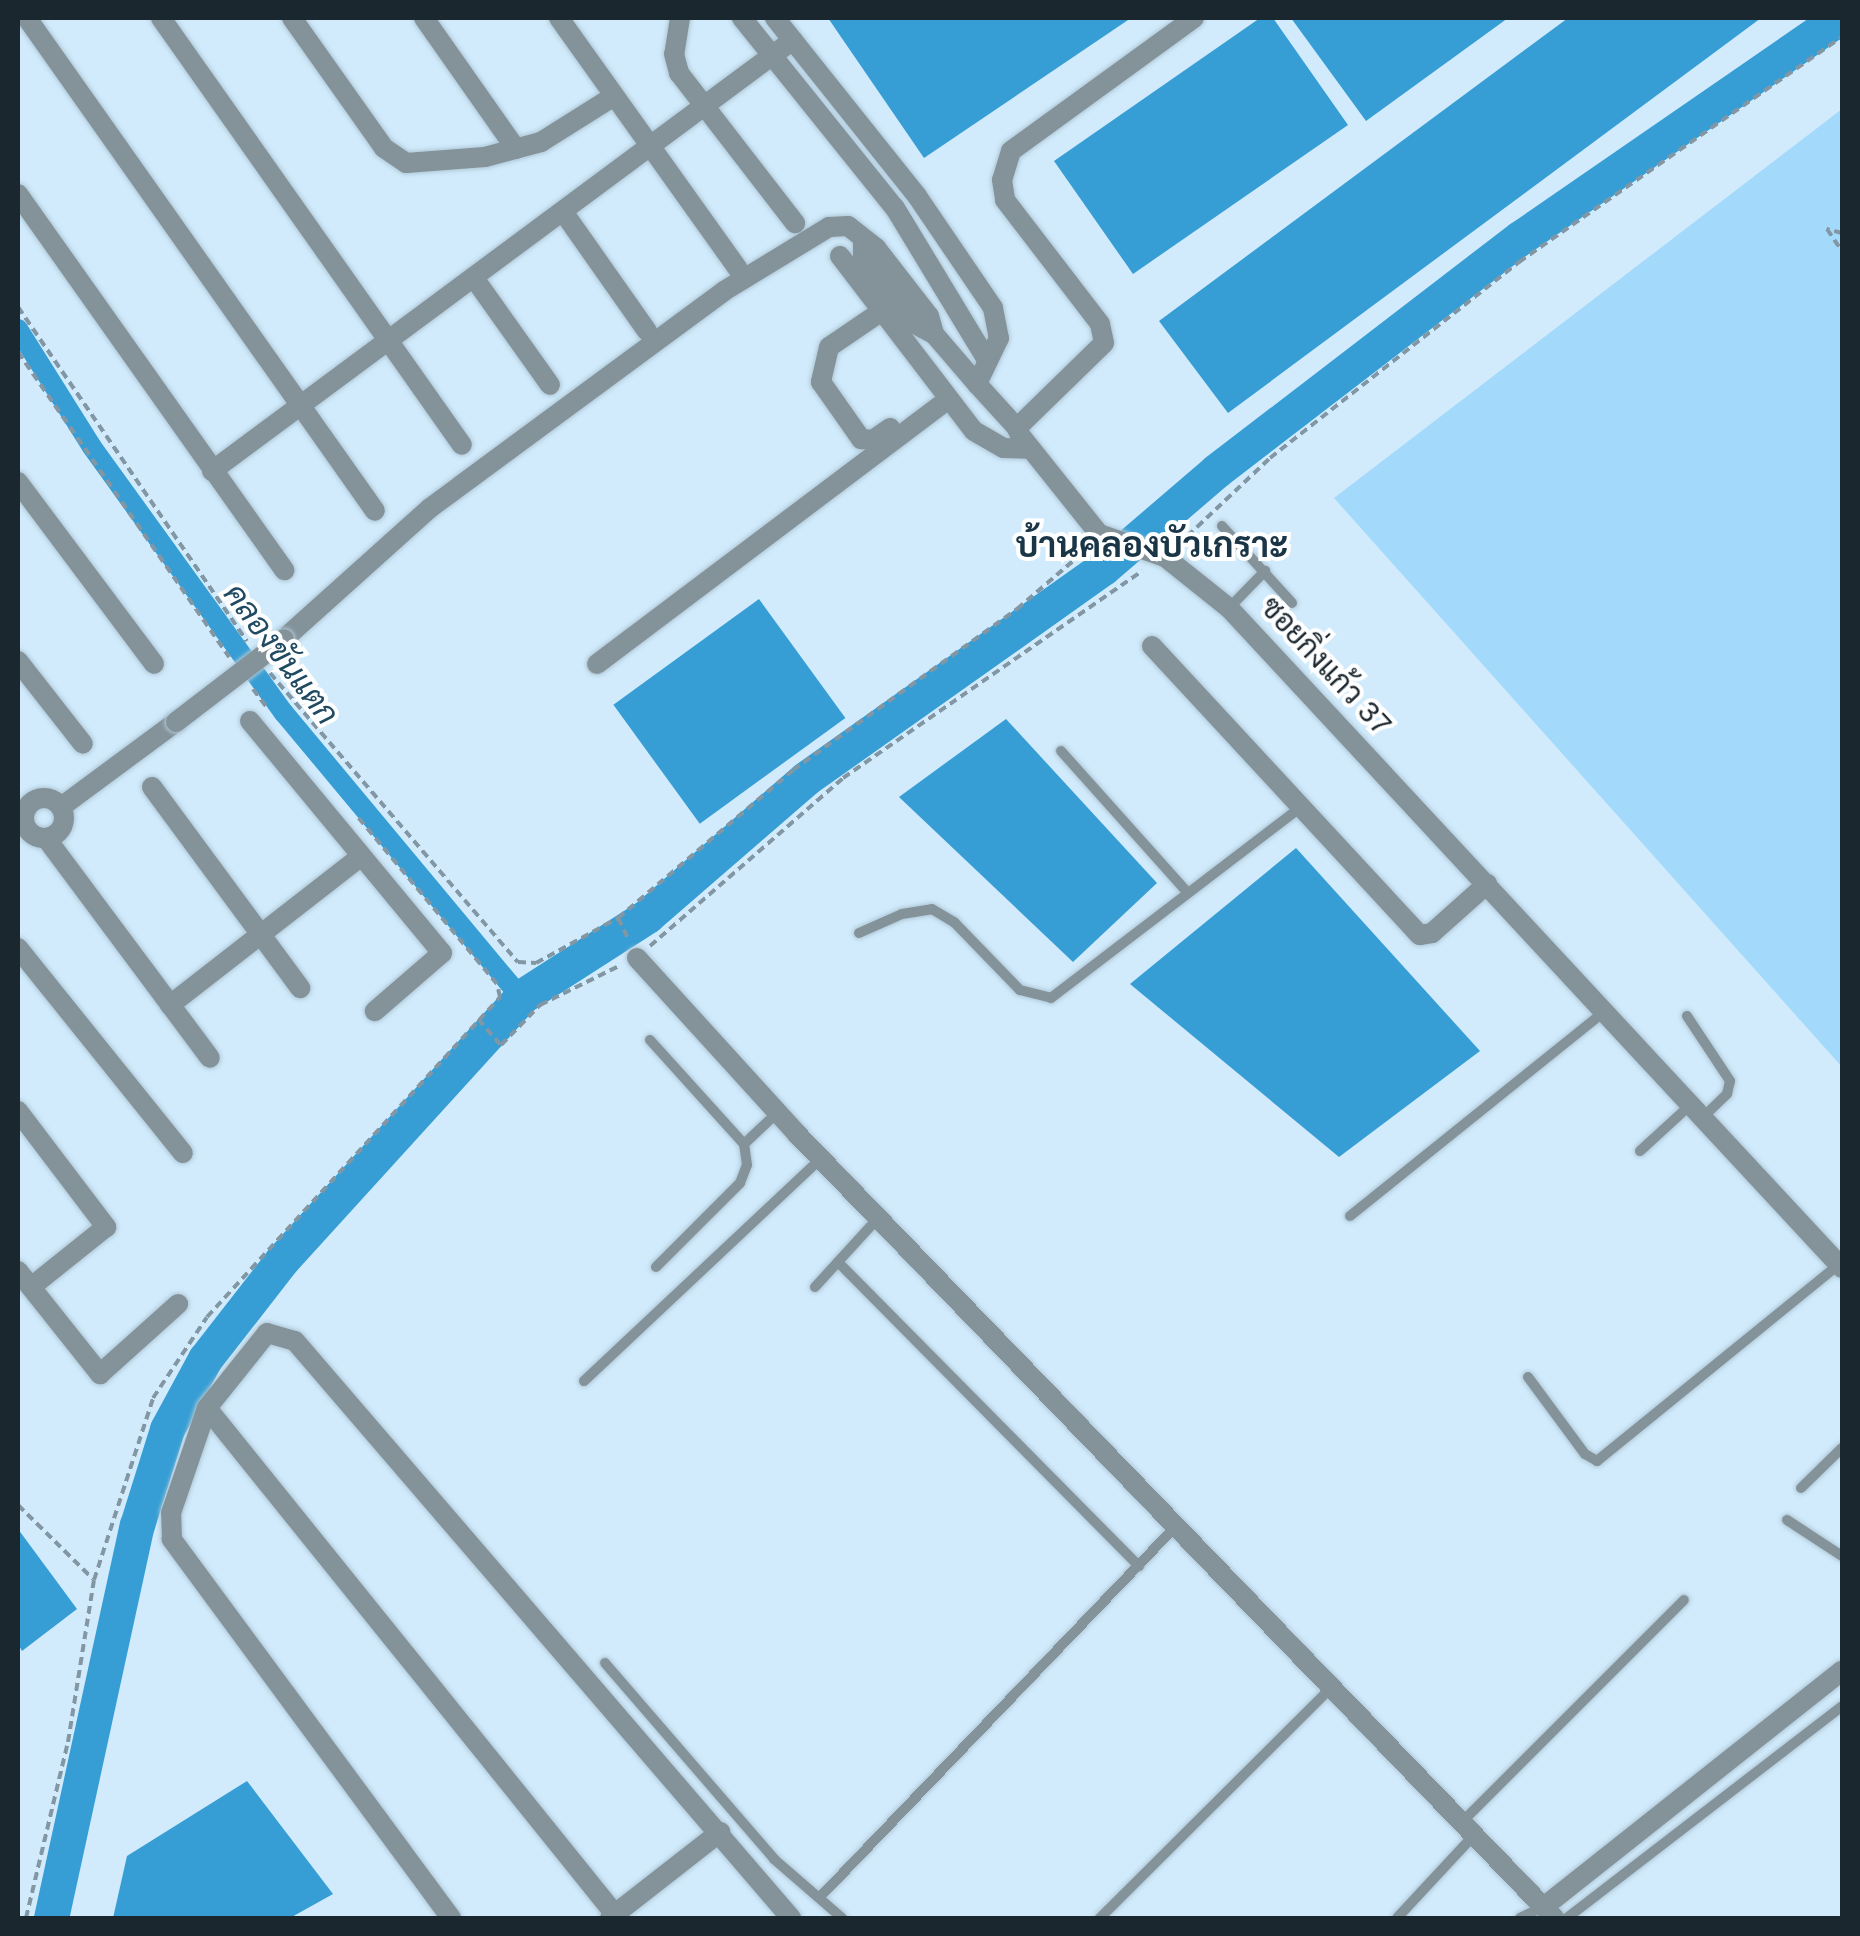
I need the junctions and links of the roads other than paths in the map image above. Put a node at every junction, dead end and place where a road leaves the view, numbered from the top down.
1 (27, 18) edge
2 (161, 18) edge
3 (292, 18) edge
4 (424, 18) edge
5 (559, 18) edge
6 (680, 18) edge
7 (742, 18) edge
8 (775, 18) edge
9 (1194, 18) edge
10 (793, 40) junction
11 (773, 55) junction
12 (614, 96) junction
13 (704, 105) junction
14 (516, 149) junction
15 (654, 149) junction
16 (18, 194) edge
17 (917, 196) junction
18 (895, 208) junction
19 (564, 213) junction
20 (795, 223) dead end
21 (939, 228) junction
22 (862, 242) junction
23 (918, 242) junction
24 (840, 256) dead end
25 (738, 268) dead end
26 (474, 278) junction
27 (880, 313) junction
28 (902, 327) junction
29 (647, 331) dead end
30 (934, 334) junction
31 (387, 340) junction
32 (986, 360) junction
33 (977, 384) junction
34 (550, 385) dead end
35 (944, 397) junction
36 (299, 405) junction
37 (1017, 428) junction
38 (462, 445) dead end
39 (1029, 449) junction
40 (212, 470) junction
41 (18, 482) edge
42 (375, 511) dead end
43 (1222, 526) dead end
44 (284, 570) dead end
45 (1265, 570) junction
46 (1292, 603) dead end
47 (1230, 608) junction
48 (1152, 646) dead end
49 (18, 662) edge
50 (154, 664) dead end
51 (597, 664) dead end
52 (250, 721) dead end
53 (83, 744) dead end
54 (1061, 751) dead end
55 (152, 787) dead end
56 (1304, 804) junction
57 (21, 807) edge
58 (61, 807) junction
59 (46, 838) junction
60 (360, 858) junction
61 (1486, 884) junction
62 (1187, 892) junction
63 (859, 933) dead end
64 (261, 935) junction
65 (18, 948) edge
66 (637, 958) road end
67 (300, 988) dead end
68 (170, 1005) junction
69 (375, 1011) dead end
70 (1604, 1012) junction
71 (1687, 1016) dead end
72 (650, 1040) dead end
73 (210, 1058) dead end
74 (18, 1110) edge
75 (777, 1113) junction
76 (1694, 1114) junction
77 (744, 1144) junction
78 (1640, 1151) dead end
79 (183, 1153) dead end
80 (821, 1158) junction
81 (1350, 1216) dead end
82 (878, 1217) junction
83 (838, 1262) junction
84 (656, 1266) dead end
85 (1841, 1267) edge
86 (24, 1279) edge
87 (815, 1287) dead end
88 (178, 1304) dead end
89 (1528, 1377) dead end
90 (584, 1381) dead end
91 (207, 1408) junction
92 (1842, 1448) edge
93 (1801, 1488) dead end
94 (1787, 1520) dead end
95 (1178, 1524) junction
96 (1842, 1556) edge
97 (1139, 1566) junction
98 (1684, 1600) dead end
99 (606, 1663) dead end
100 (1842, 1671) edge
101 (1334, 1685) junction
102 (1842, 1706) edge
103 (1470, 1827) junction
104 (720, 1832) junction
105 (821, 1896) junction
106 (1550, 1912) edge
107 (614, 1917) edge
108 (452, 1918) edge
109 (791, 1918) edge
110 (842, 1918) edge
111 (1100, 1918) edge
112 (1396, 1918) edge
113 (1520, 1918) edge
114 (1567, 1918) edge

1 - 36 street
2 - 31 street
3 - 14 street
4 - 14 street
5 - 12 street
6 - 13 street
7 - 11 street
8 - 10 street
9 - 37 street
10 - 11 street
10 - 17 street
11 - 13 street
11 - 18 street
12 - 14 street
12 - 15 street
13 - 15 street
13 - 20 street
15 - 19 street
15 - 25 street
16 - 40 street
17 - 18 street
17 - 21 street
18 - 23 street
19 - 26 street
19 - 29 street
21 - 23 street
21 - 32 street
22 - 28 street
22 - 30 street
22 - 58 street, bridge
23 - 32 street
24 - 27 street
26 - 31 street
26 - 34 street
27 - 28 street
27 - 35 street
28 - 30 street
28 - 35 street
30 - 33 street
31 - 36 street
31 - 38 street
32 - 33 street
33 - 37 street
35 - 39 street
35 - 51 street
36 - 40 street
36 - 42 street
37 - 39 street
39 - 47 street, ซอยกิ่งแก้ว 37
40 - 44 street
41 - 50 street
43 - 45 lane
45 - 46 lane
45 - 47 lane
47 - 61 street, ซอยกิ่งแก้ว 37
48 - 56 street
49 - 53 street
52 - 60 street
54 - 62 lane
55 - 64 street
56 - 61 street
56 - 62 lane
57 - 58 street
57 - 59 street
58 - 59 street
59 - 68 street
60 - 64 street
60 - 69 street
61 - 70 street, ซอยกิ่งแก้ว 37
62 - 63 lane
64 - 67 street
64 - 68 street
65 - 79 street
66 - 75 street
68 - 73 street
70 - 76 street, ซอยกิ่งแก้ว 37
70 - 81 lane
71 - 76 lane
72 - 77 lane
74 - 86 street
75 - 77 lane
75 - 80 street
76 - 78 lane
76 - 85 street, ซอยกิ่งแก้ว 37
77 - 84 lane
80 - 82 street
80 - 90 lane
82 - 83 lane
82 - 95 street
83 - 87 lane
83 - 97 lane
85 - 89 lane
86 - 88 street
91 - 104 street
91 - 107 street
91 - 108 street
92 - 93 lane
94 - 96 lane
95 - 97 lane
95 - 101 street
97 - 105 lane
98 - 103 lane
99 - 105 lane
100 - 106 street
101 - 103 street
101 - 111 lane
102 - 114 lane
103 - 106 street
103 - 112 lane
104 - 107 street
104 - 109 street
105 - 110 lane
106 - 113 lane

